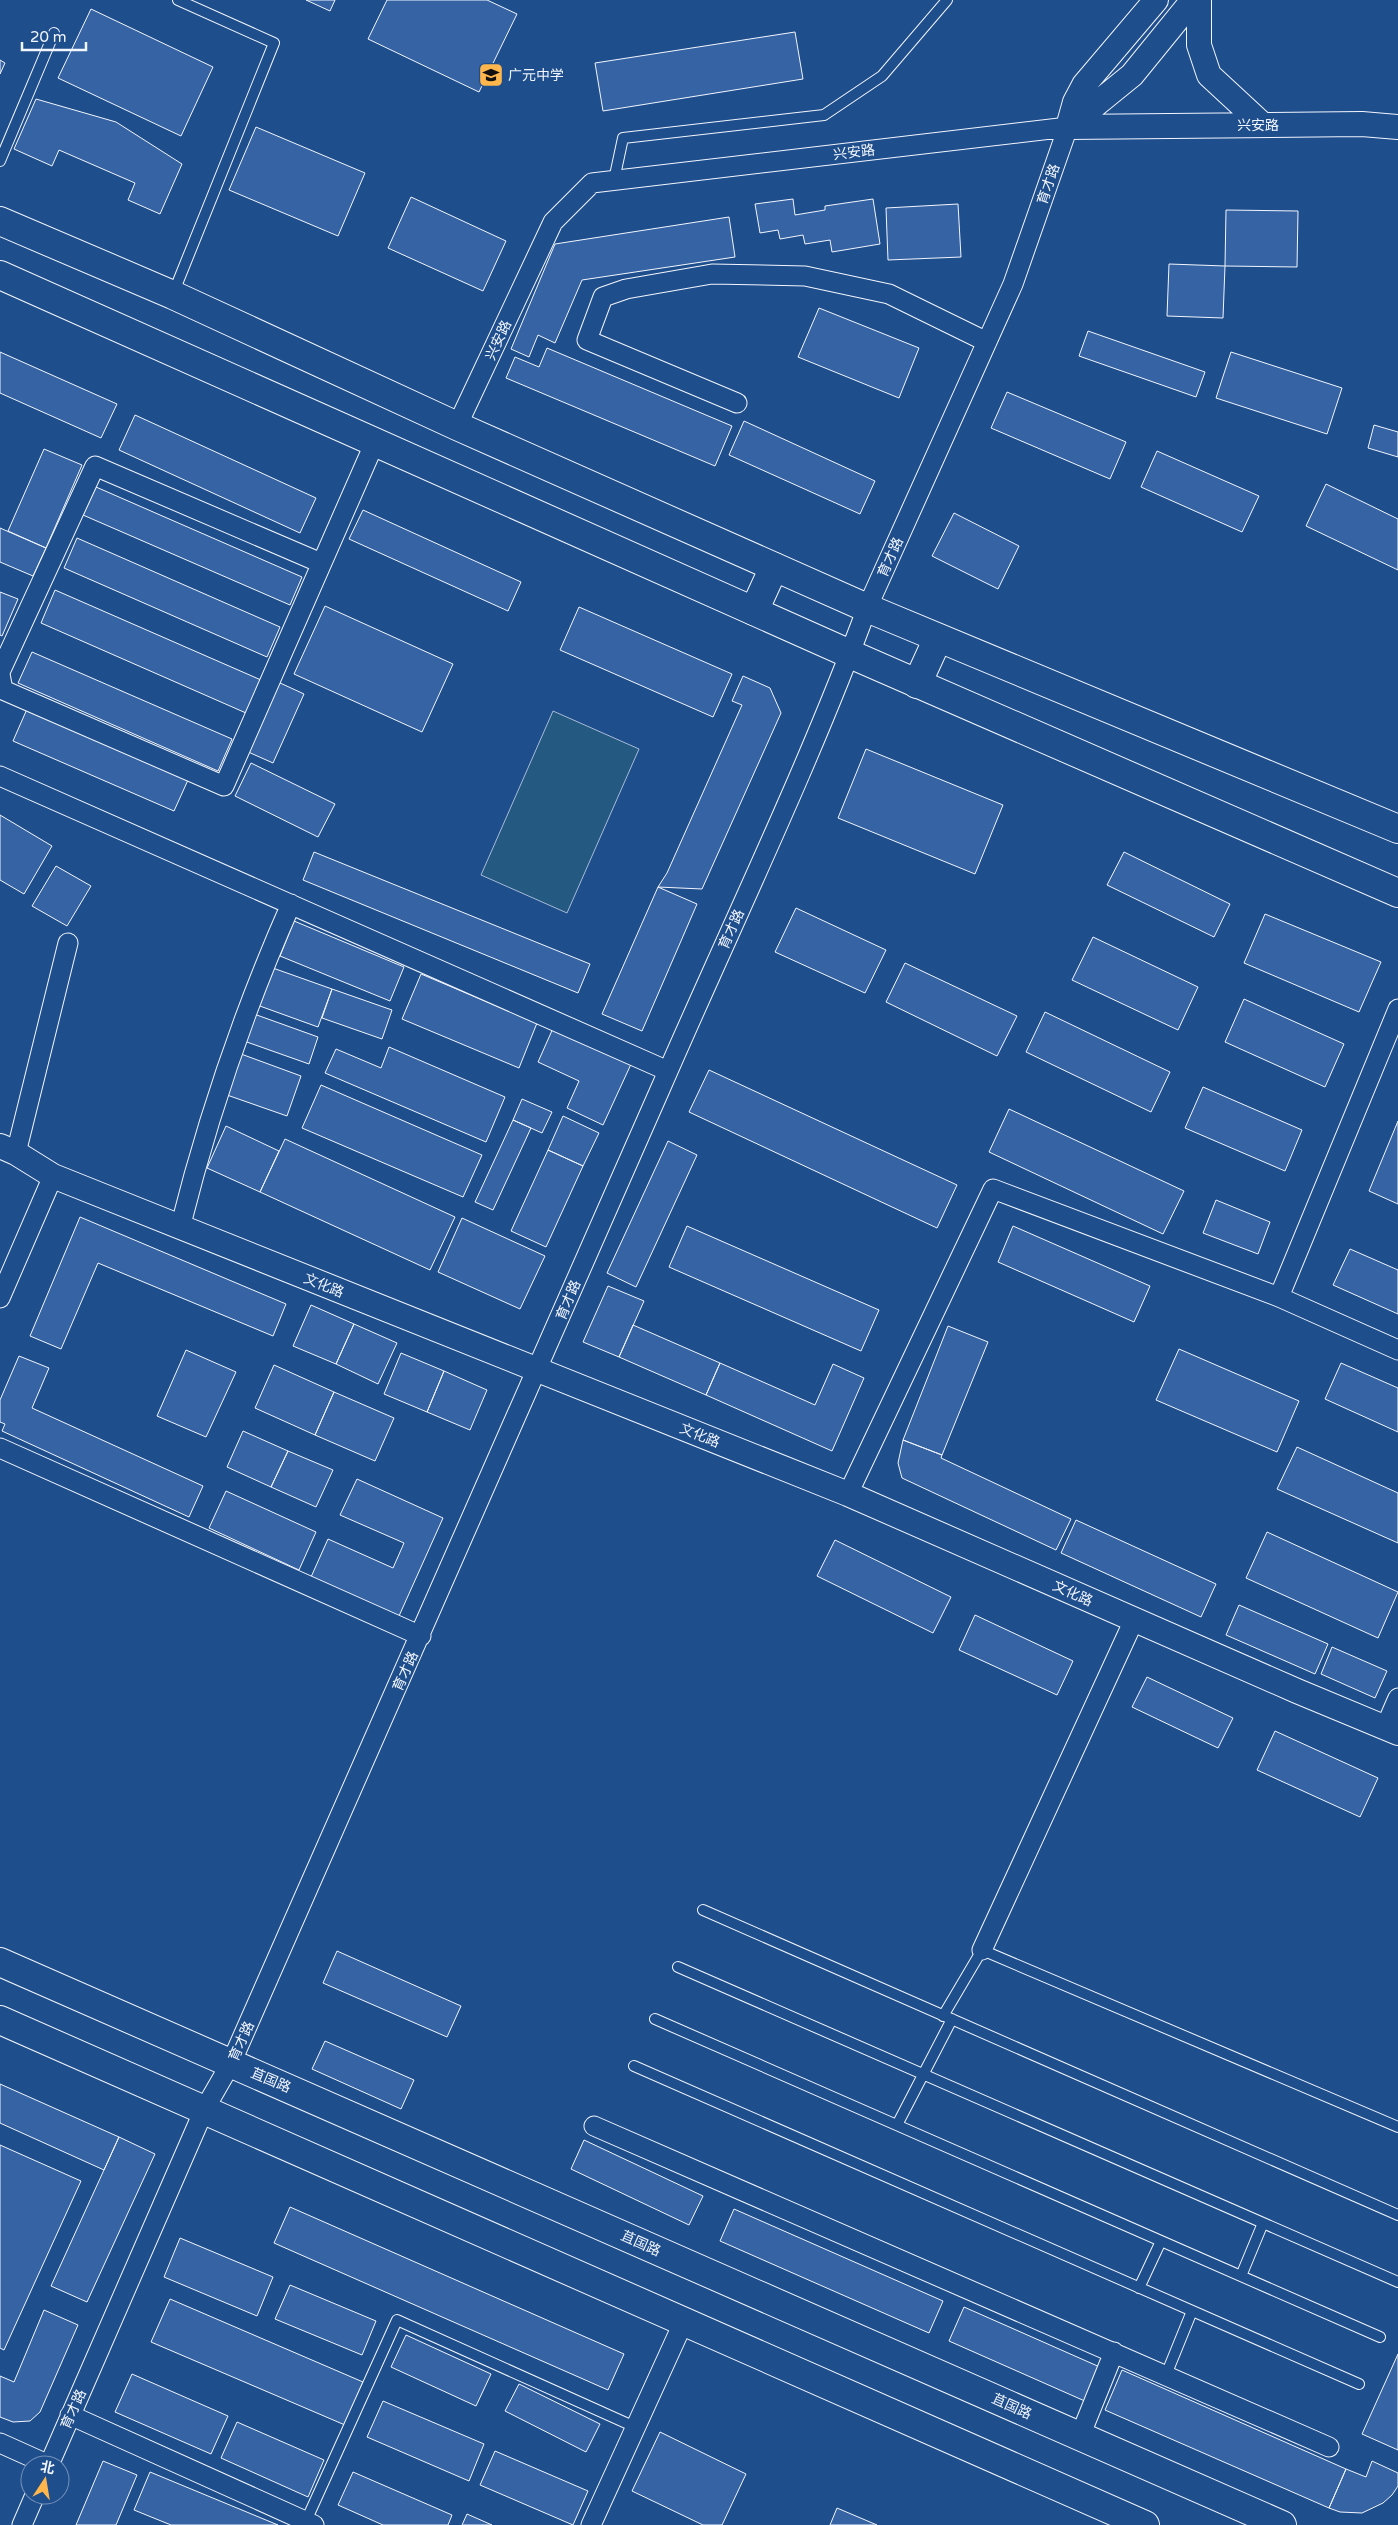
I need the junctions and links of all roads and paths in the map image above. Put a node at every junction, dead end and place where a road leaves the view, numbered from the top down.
1 (178, 0) edge
2 (947, 0) edge
3 (1156, 0) edge
4 (1193, 0) edge
5 (1198, 0) edge
6 (54, 33) dead end
7 (1263, 125) junction
8 (1068, 127) junction
9 (1398, 128) edge
10 (0, 161) edge
11 (614, 180) junction
12 (0, 221) edge
13 (0, 275) edge
14 (173, 295) junction
15 (987, 342) junction
16 (737, 403) dead end
17 (457, 426) junction
18 (375, 442) junction
19 (321, 563) junction
20 (774, 567) junction
21 (867, 608) junction
22 (754, 611) junction
23 (938, 638) junction
24 (850, 654) junction
25 (0, 673) edge
26 (917, 684) junction
27 (0, 776) edge
28 (1398, 829) edge
29 (1398, 893) edge
30 (291, 904) junction
31 (68, 944) dead end
32 (1398, 1009) edge
33 (668, 1071) junction
34 (8, 1149) edge
35 (53, 1176) junction
36 (180, 1228) junction
37 (1278, 1297) junction
38 (0, 1298) edge
39 (1398, 1350) edge
40 (538, 1371) junction
41 (0, 1448) edge
42 (848, 1494) junction
43 (1134, 1620) junction
44 (421, 1636) junction
45 (1398, 1698) edge
46 (1392, 1730) edge
47 (703, 1910) dead end
48 (982, 1950) junction
49 (0, 1962) edge
50 (678, 1967) dead end
51 (948, 2018) junction
52 (655, 2019) dead end
53 (0, 2020) edge
54 (231, 2063) junction
55 (634, 2066) dead end
56 (923, 2074) junction
57 (204, 2110) junction
58 (897, 2125) junction
59 (594, 2126) dead end
60 (1398, 2127) edge
61 (1398, 2215) edge
62 (1263, 2223) junction
63 (1160, 2241) junction
64 (1241, 2276) junction
65 (1398, 2282) edge
66 (1139, 2288) junction
67 (1192, 2311) junction
68 (684, 2322) junction
69 (1380, 2337) dead end
70 (1114, 2352) junction
71 (1166, 2375) junction
72 (1359, 2384) dead end
73 (70, 2415) junction
74 (635, 2428) junction
75 (1080, 2436) junction
76 (0, 2444) edge
77 (1329, 2447) dead end
78 (26, 2455) edge
79 (53, 2455) edge
80 (31, 2505) edge
81 (310, 2523) edge
82 (22, 2525) edge
83 (591, 2525) edge
84 (1145, 2525) edge
85 (1282, 2525) edge

1 - 14 lane
2 - 11 lane
3 - 8 street
4 - 8 street
5 - 7 street
6 - 10 lane
7 - 8 street, 兴安路
7 - 9 street, 兴安路
8 - 11 street, 兴安路
8 - 15 street, 育才路
11 - 17 street, 兴安路
12 - 14 main road
13 - 18 main road
14 - 17 main road
15 - 16 street
15 - 21 street, 育才路
17 - 20 main road
18 - 19 street
18 - 22 main road
19 - 25 street
19 - 25 street
20 - 21 main road
20 - 22 main road
21 - 23 main road
21 - 24 street, 育才路
22 - 24 main road
23 - 26 main road
23 - 28 main road
24 - 26 main road
24 - 33 street, 育才路
26 - 29 main road
27 - 30 street
30 - 33 street
30 - 36 street
31 - 34 street
32 - 37 street
33 - 40 street, 育才路
34 - 35 street, 文化路
35 - 36 street, 文化路
35 - 38 street
36 - 40 street, 文化路
37 - 39 street
37 - 42 street
40 - 42 street, 文化路
40 - 44 street, 育才路
41 - 44 street
42 - 43 street, 文化路
43 - 46 street, 文化路
43 - 48 street
44 - 54 street, 育才路
45 - 46 street
47 - 51 lane
48 - 51 lane
48 - 60 lane
49 - 54 main road, 苴国路
50 - 56 lane
51 - 56 lane
51 - 61 lane
52 - 58 lane
53 - 57 main road
54 - 57 street, 育才路
54 - 75 main road, 苴国路
55 - 66 lane
56 - 58 lane
56 - 62 lane
57 - 68 main road
57 - 73 street, 育才路
58 - 63 lane
59 - 70 street
62 - 64 lane
62 - 65 lane
63 - 64 lane
63 - 66 lane
64 - 69 lane
66 - 67 lane
67 - 71 lane
67 - 72 lane
68 - 74 street
68 - 84 main road
70 - 71 street
70 - 75 street
71 - 77 street
73 - 79 street, 育才路
73 - 81 street
74 - 81 lane
74 - 83 street
75 - 85 main road, 苴国路
76 - 78 street
80 - 82 street

